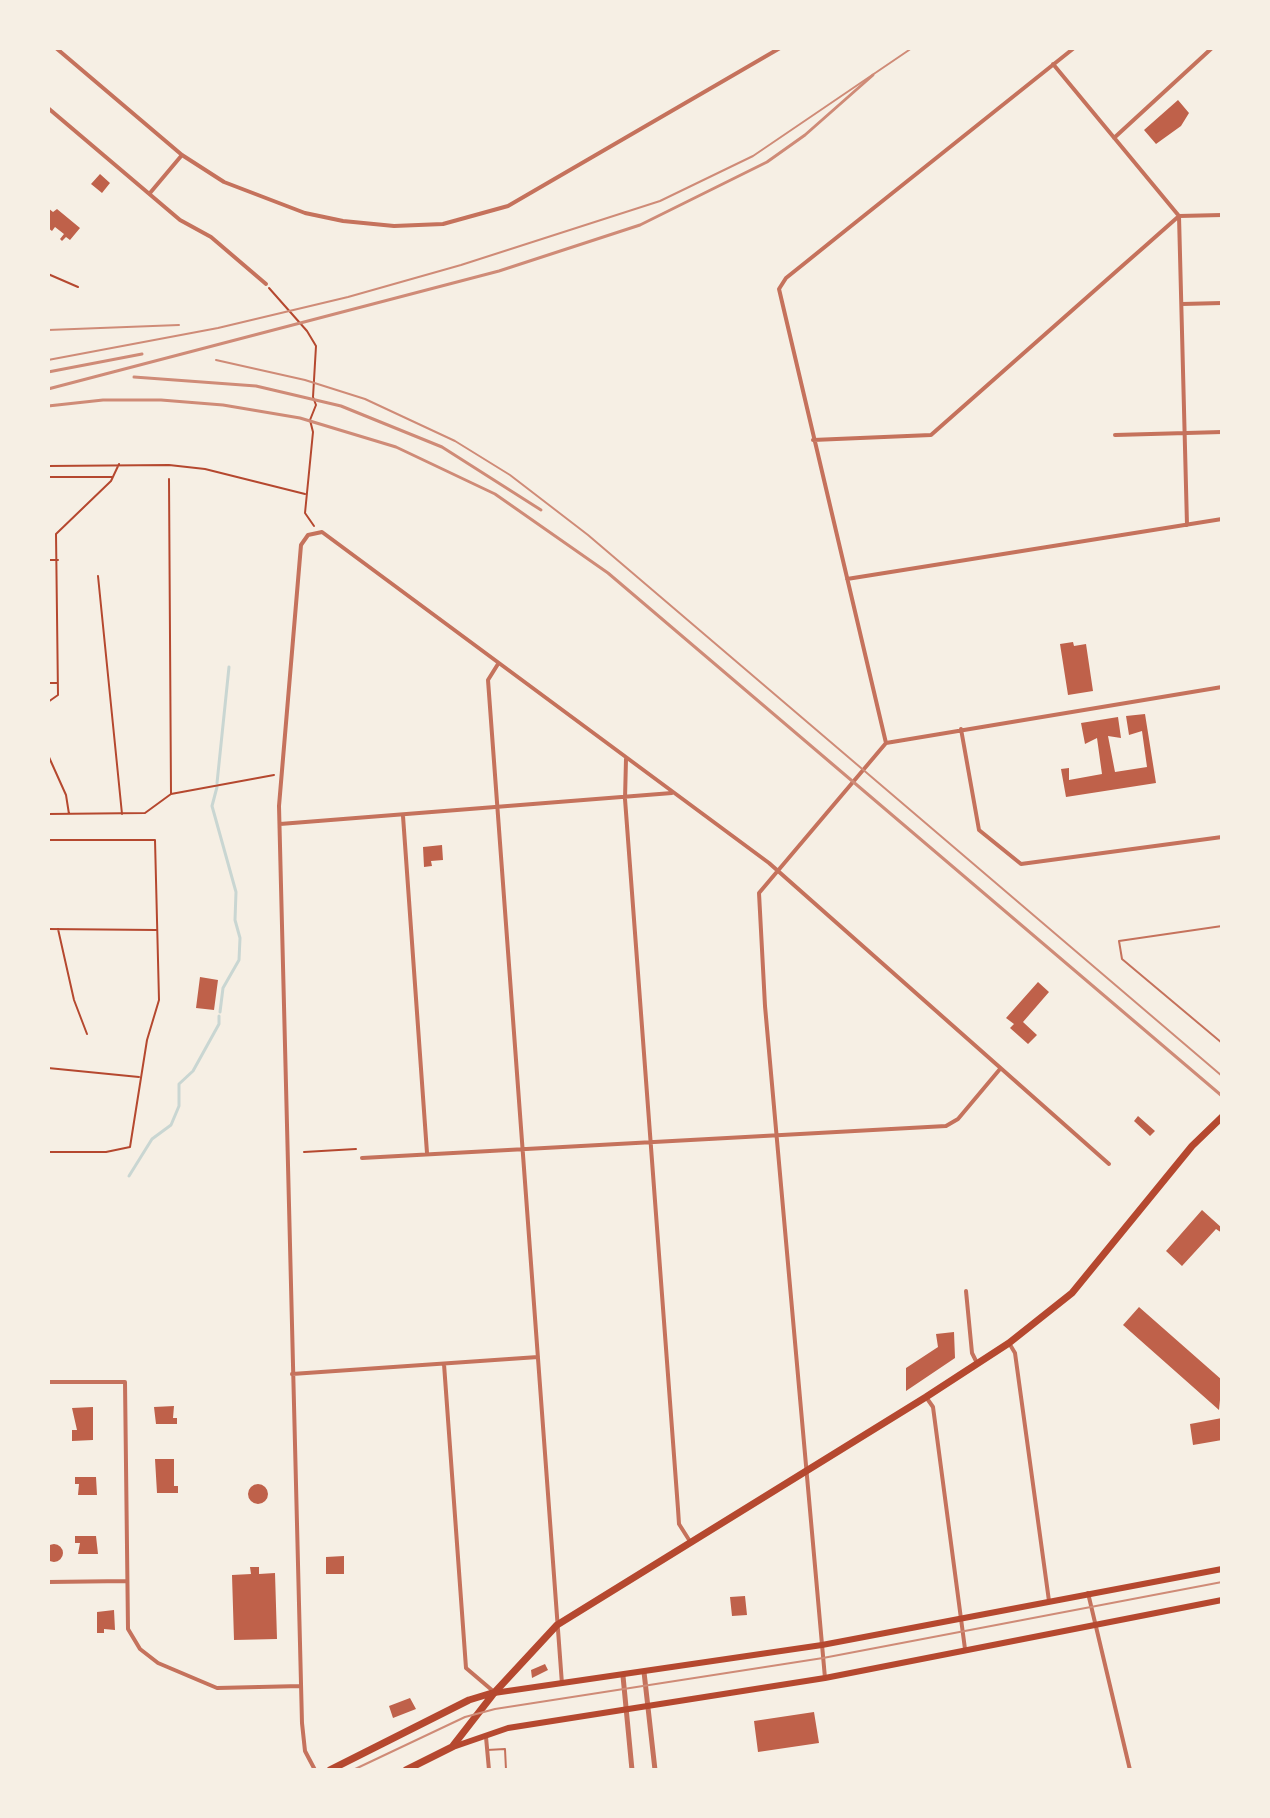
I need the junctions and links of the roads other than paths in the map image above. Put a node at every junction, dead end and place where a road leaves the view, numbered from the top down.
1 (56, 48) edge
2 (780, 48) edge
3 (1074, 48) edge
4 (1212, 48) edge
5 (1053, 64) junction
6 (48, 108) edge
7 (1114, 138) junction
8 (182, 155) junction
9 (150, 193) junction
10 (1222, 215) edge
11 (1179, 216) junction
12 (266, 284) road end
13 (1222, 303) edge
14 (1182, 304) junction
15 (1185, 432) junction
16 (1222, 432) edge
17 (1115, 435) dead end
18 (813, 440) junction
19 (1222, 519) edge
20 (1187, 525) junction
21 (847, 579) junction
22 (498, 664) junction
23 (1222, 687) edge
24 (961, 729) junction
25 (886, 743) junction
26 (626, 759) junction
27 (673, 793) junction
28 (625, 799) junction
29 (497, 810) junction
30 (403, 816) junction
31 (280, 824) junction
32 (1222, 837) edge
33 (776, 870) junction
34 (1222, 926) edge
35 (1222, 1043) edge
36 (1000, 1069) junction
37 (1222, 1117) edge
38 (777, 1136) junction
39 (649, 1143) junction
40 (522, 1149) junction
41 (427, 1154) junction
42 (362, 1158) dead end
43 (1109, 1164) dead end
44 (966, 1291) dead end
45 (1009, 1343) junction
46 (538, 1357) junction
47 (978, 1363) junction
48 (444, 1364) junction
49 (292, 1374) junction
50 (48, 1382) edge
51 (926, 1397) junction
52 (807, 1473) junction
53 (691, 1544) junction
54 (1222, 1569) edge
55 (127, 1581) junction
56 (48, 1582) edge
57 (1088, 1593) junction
58 (1222, 1600) edge
59 (1049, 1601) junction
60 (961, 1616) junction
61 (1095, 1624) junction
62 (557, 1625) junction
63 (822, 1645) junction
64 (965, 1649) junction
65 (644, 1672) junction
66 (623, 1676) junction
67 (825, 1678) junction
68 (562, 1684) junction
69 (301, 1686) junction
70 (494, 1693) junction
71 (650, 1706) junction
72 (627, 1710) junction
73 (485, 1733) junction
74 (452, 1747) junction
75 (487, 1750) junction
76 (333, 1769) edge
77 (315, 1770) edge
78 (406, 1770) edge
79 (489, 1770) edge
80 (506, 1770) edge
81 (632, 1770) edge
82 (655, 1770) edge
83 (1130, 1770) edge

1 - 8 street
2 - 8 street
3 - 5 street
4 - 7 street
5 - 7 street
5 - 18 street
6 - 9 street
7 - 11 street
8 - 9 street
9 - 12 street
10 - 11 street
11 - 14 street
11 - 18 street
13 - 14 street
14 - 15 street
15 - 16 street
15 - 17 street
15 - 20 street
18 - 21 street
19 - 20 street
20 - 21 street
21 - 25 street
22 - 26 street
22 - 29 street
22 - 31 street
23 - 24 street
24 - 25 street
24 - 32 street
25 - 33 street
26 - 27 street
26 - 28 street
27 - 28 street
27 - 33 street
28 - 29 street
28 - 39 street
29 - 30 street
29 - 40 street
30 - 31 street
30 - 41 street
31 - 49 street
33 - 36 street
33 - 38 street
34 - 35 lane
36 - 38 street
36 - 43 street
37 - 45 main road
38 - 39 street
38 - 52 street
39 - 40 street
39 - 53 street
40 - 41 street
40 - 46 street
41 - 42 street
44 - 47 street
45 - 47 main road
45 - 59 street
46 - 48 street
46 - 62 street
47 - 51 main road
48 - 49 street
48 - 70 street
49 - 69 street
50 - 55 street
51 - 52 main road
51 - 60 street
52 - 53 main road
52 - 63 street
53 - 62 main road
54 - 57 main road
55 - 56 street
55 - 69 street
57 - 59 main road
57 - 61 street
58 - 61 main road
59 - 60 main road
60 - 63 main road
60 - 64 street
61 - 64 main road
61 - 83 street
62 - 68 street
62 - 70 main road
63 - 65 main road
63 - 67 street
64 - 67 main road
65 - 66 main road
65 - 71 street
66 - 68 main road
66 - 72 street
67 - 71 main road
68 - 70 main road
69 - 77 street
70 - 74 main road
70 - 76 main road
71 - 72 main road
71 - 82 street
72 - 73 main road
72 - 81 street
73 - 74 main road
73 - 75 street
74 - 78 main road
75 - 79 street
75 - 80 lane

